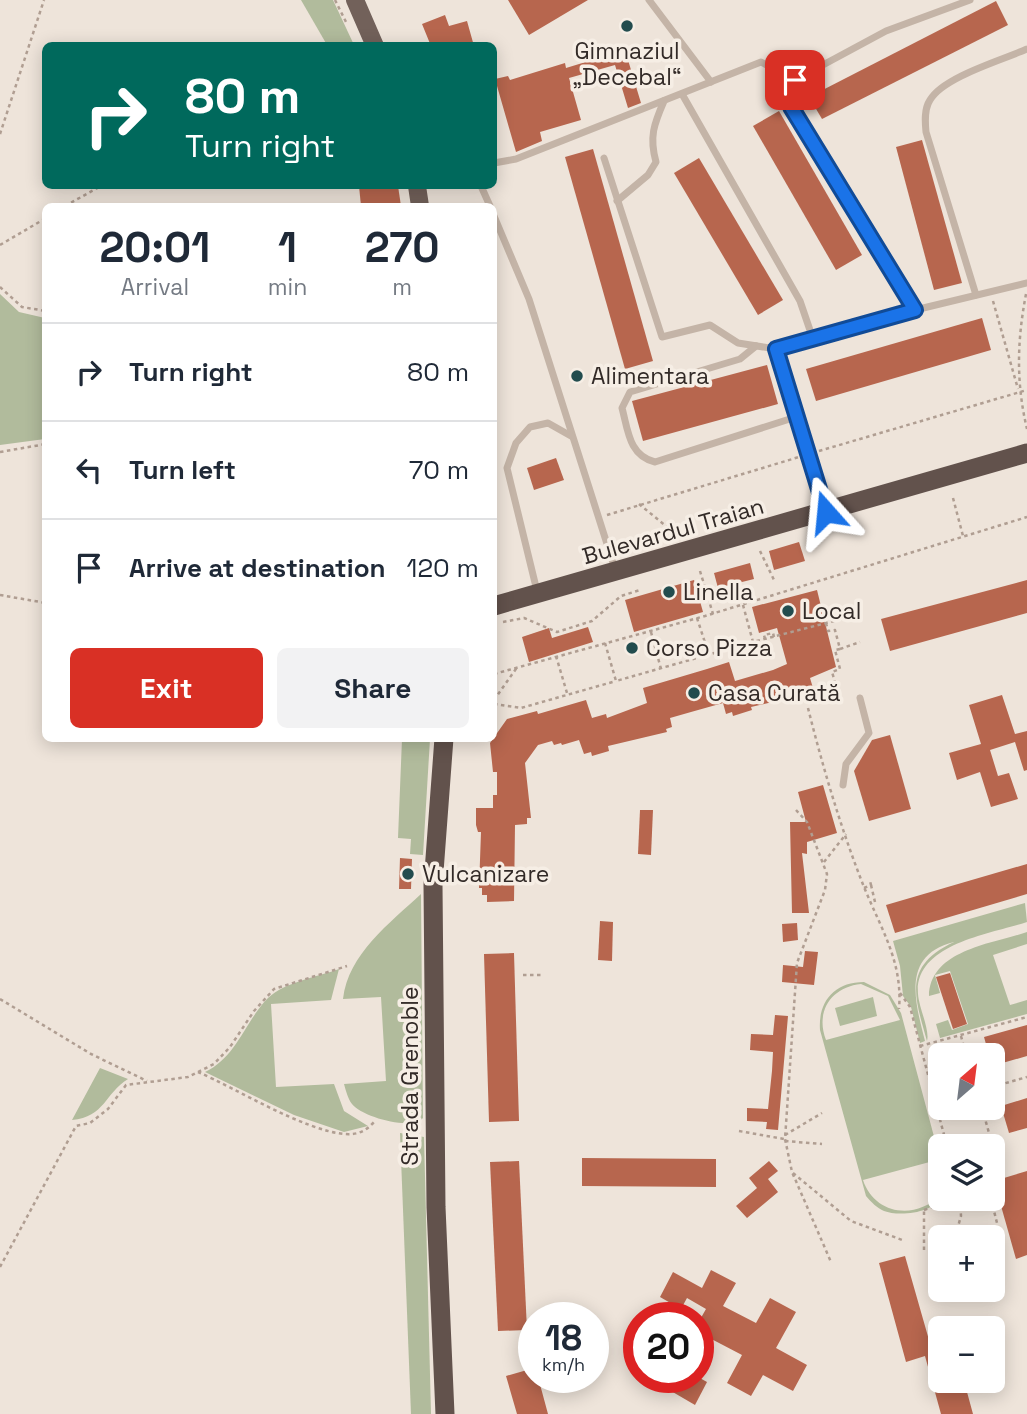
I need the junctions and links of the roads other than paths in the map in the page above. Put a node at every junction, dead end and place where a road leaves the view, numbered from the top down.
1 (355, 0) edge
2 (649, 0) edge
3 (970, 0) edge
4 (373, 42) edge
5 (1027, 49) edge
6 (795, 80) junction
7 (711, 82) junction
8 (682, 94) junction
9 (665, 101) junction
10 (604, 158) dead end
11 (497, 162) edge
12 (618, 201) junction
13 (497, 223) edge
14 (1027, 284) edge
15 (975, 295) junction
16 (915, 310) junction
17 (813, 339) junction
18 (756, 346) junction
19 (776, 349) junction
20 (796, 417) junction
21 (571, 436) junction
22 (1027, 453) edge
23 (826, 512) junction
24 (616, 573) junction
25 (538, 595) junction
26 (497, 615) edge
27 (860, 698) dead end
28 (444, 742) edge
29 (843, 785) dead end
30 (445, 1414) edge

1 - 4 main road
2 - 7 lane
3 - 6 lane
5 - 15 lane
6 - 7 lane
6 - 16 lane
7 - 8 lane
8 - 9 lane
8 - 17 lane
9 - 11 lane
9 - 12 lane
10 - 12 lane
12 - 18 lane
13 - 21 lane
14 - 15 lane
15 - 16 lane
16 - 17 lane
17 - 19 lane
18 - 19 lane
18 - 20 lane
19 - 20 lane
20 - 23 lane
21 - 24 lane
21 - 25 lane
22 - 23 highway, Bulevardul Traian
23 - 24 highway, Bulevardul Traian
24 - 25 highway, Bulevardul Traian
25 - 26 highway, Bulevardul Traian
27 - 29 lane
28 - 30 highway, Strada Grenoble

